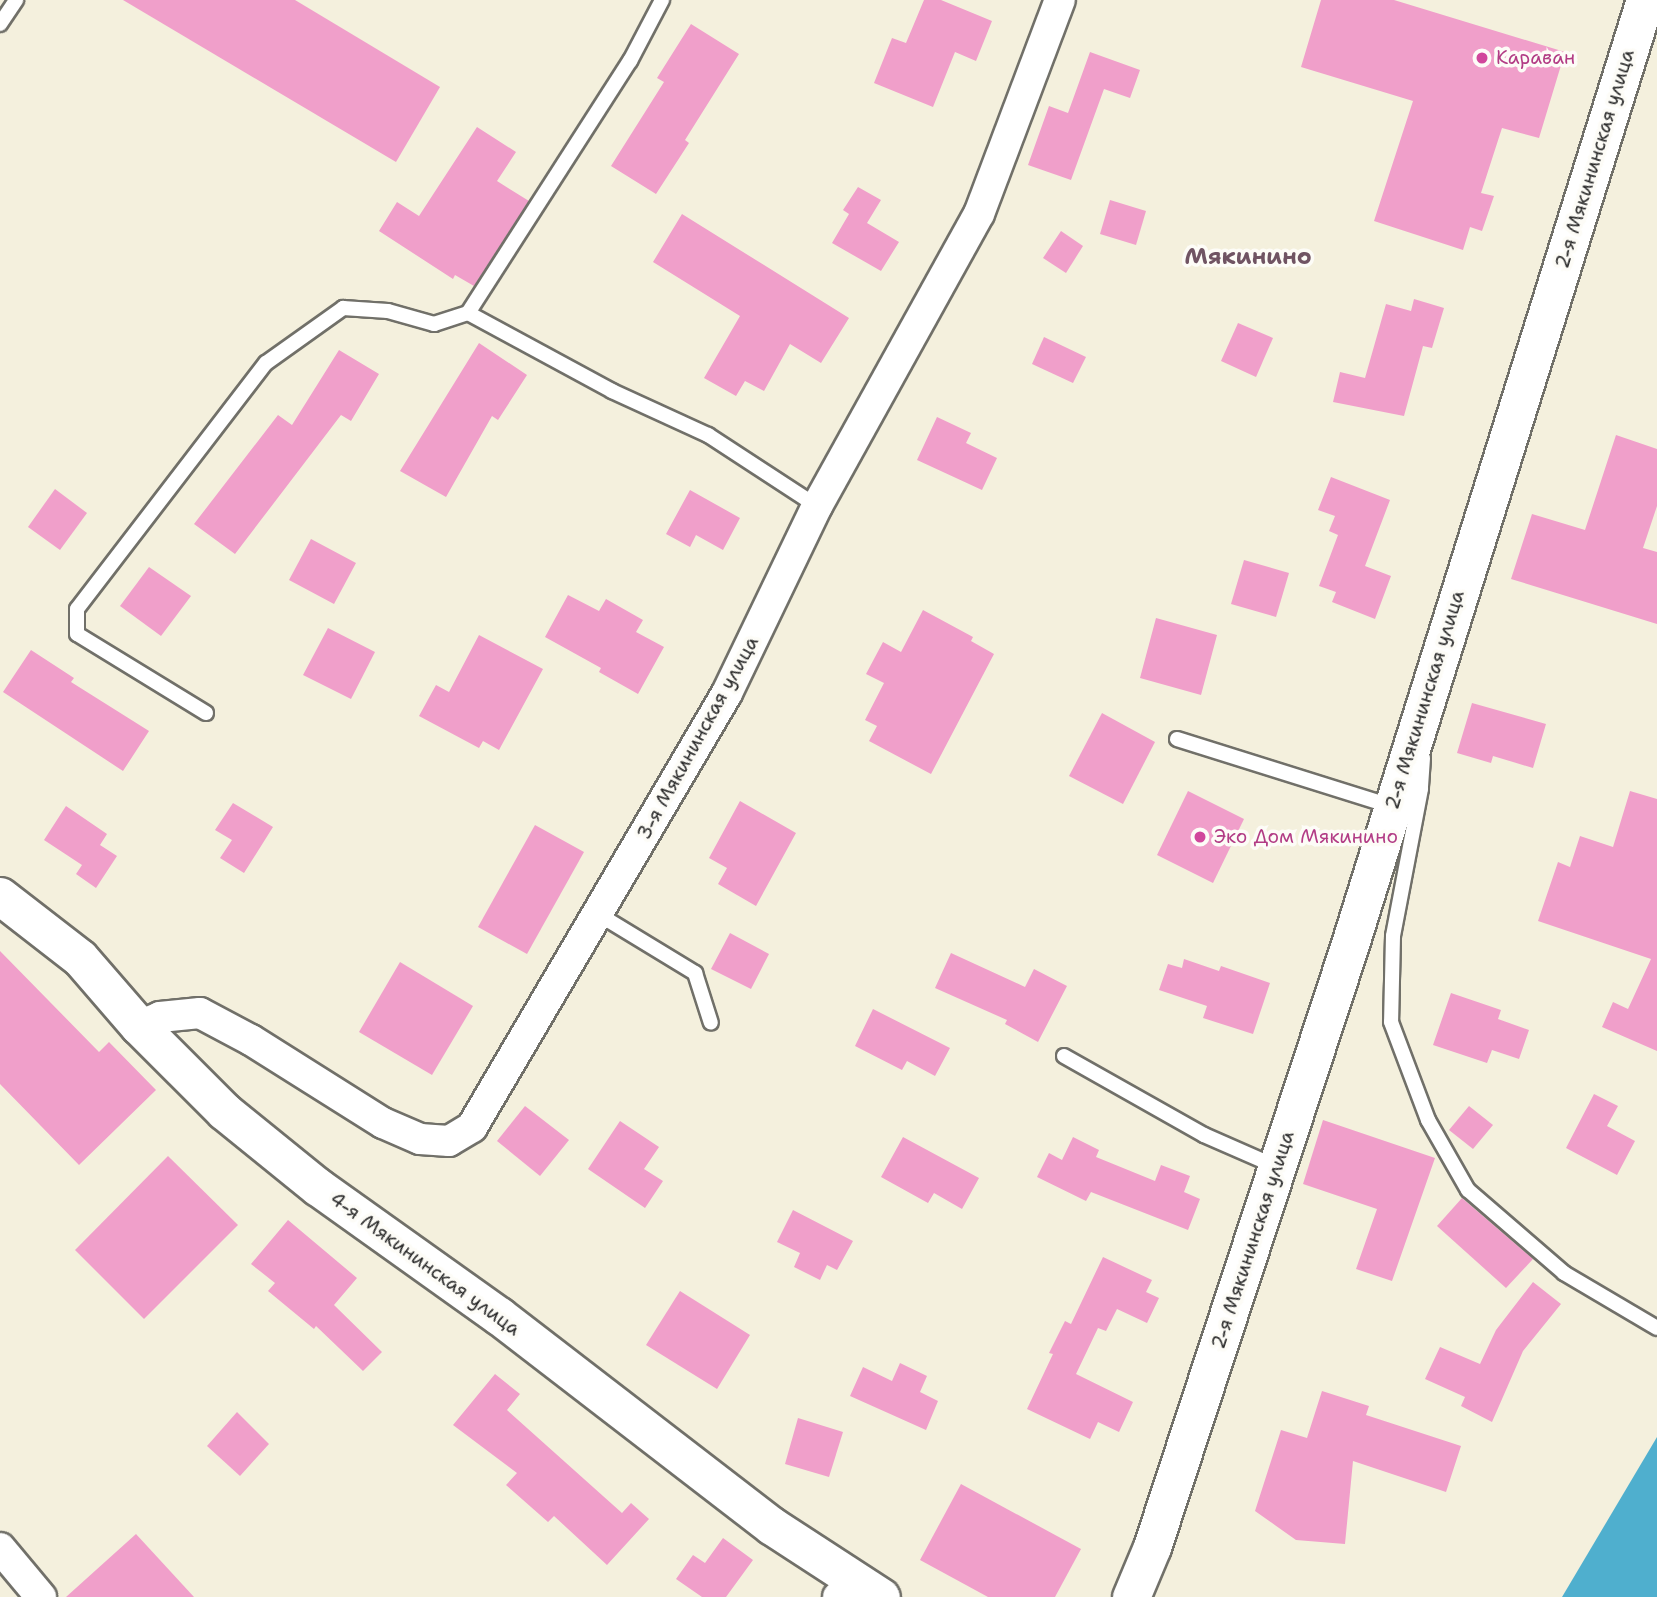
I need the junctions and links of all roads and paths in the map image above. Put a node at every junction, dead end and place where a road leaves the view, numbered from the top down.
1 (16, 0) edge
2 (662, 0) edge
3 (1060, 0) edge
4 (1648, 6) edge
5 (0, 24) edge
6 (468, 313) junction
7 (817, 506) junction
8 (1426, 697) junction
9 (206, 713) dead end
10 (1178, 739) dead end
11 (1392, 807) junction
12 (0, 896) edge
13 (598, 914) junction
14 (711, 1023) dead end
15 (139, 1026) junction
16 (1065, 1056) dead end
17 (1277, 1167) junction
18 (1657, 1328) edge
19 (0, 1548) edge
20 (858, 1592) edge
21 (41, 1597) edge
22 (1131, 1597) edge

1 - 5 lane
2 - 6 lane
3 - 7 street, 3-я Мякининская улица
4 - 8 street, 2-я Мякининская улица
6 - 7 lane
6 - 9 lane
7 - 13 street, 3-я Мякининская улица
8 - 11 street, 2-я Мякининская улица
8 - 18 lane
10 - 11 lane
11 - 17 street, 2-я Мякининская улица
12 - 15 street, 4-я Мякининская улица
13 - 14 lane
13 - 15 street, 3-я Мякининская улица
15 - 20 street, 4-я Мякининская улица
16 - 17 lane
17 - 22 street, 2-я Мякининская улица
19 - 21 street

